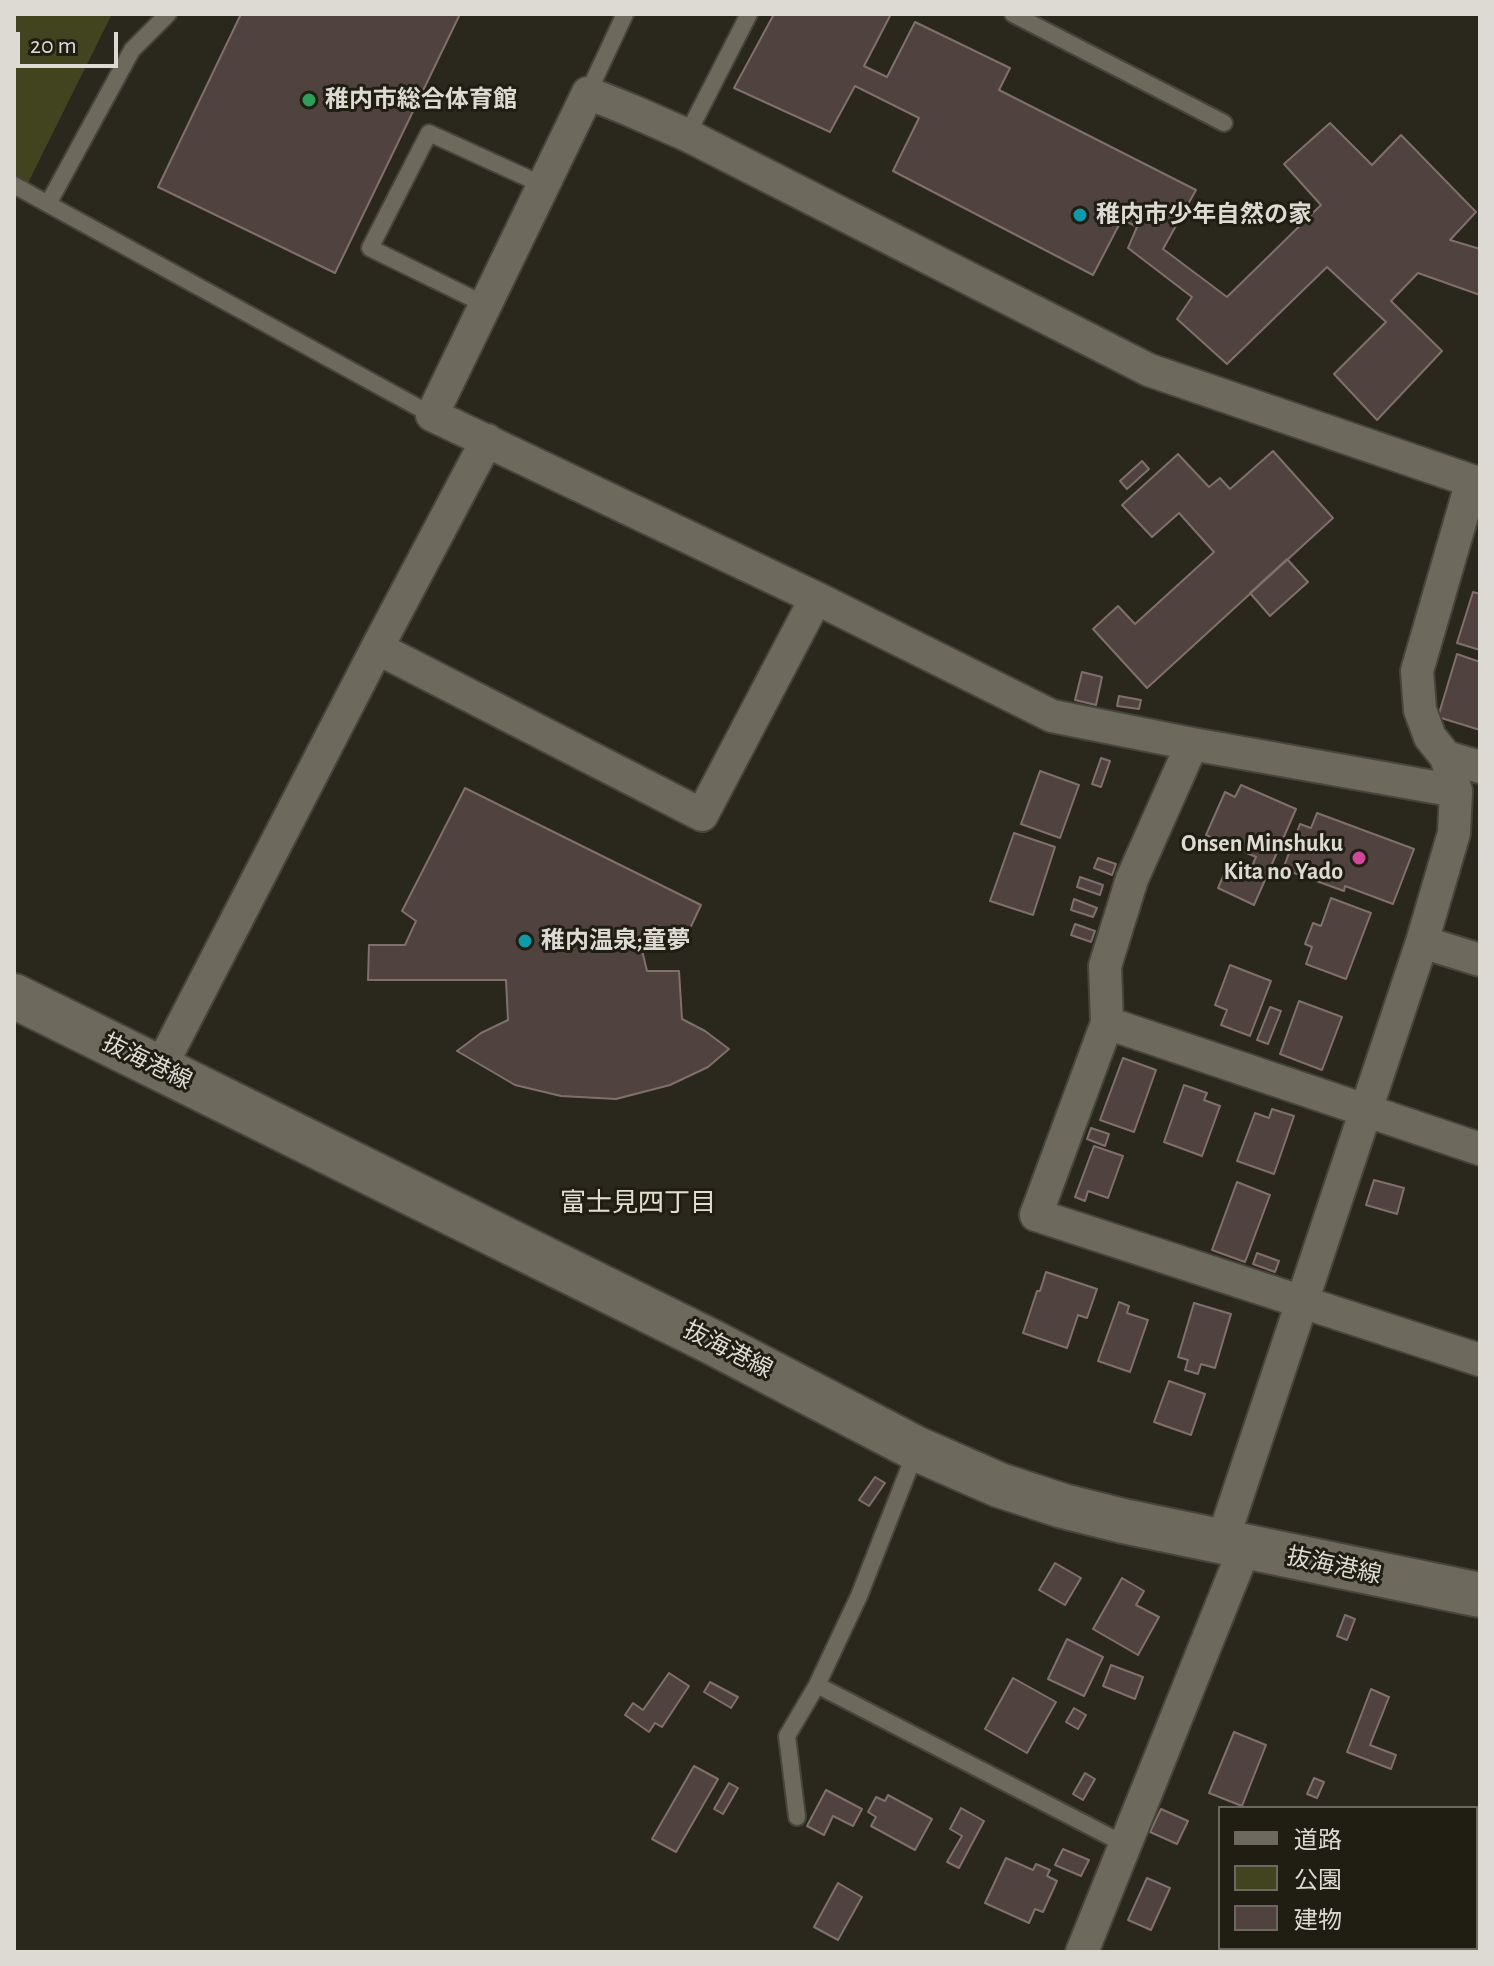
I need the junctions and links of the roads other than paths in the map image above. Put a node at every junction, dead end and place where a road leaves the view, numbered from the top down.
1 (168, 14) edge
2 (625, 14) edge
3 (749, 14) edge
4 (1013, 14) edge
5 (588, 93) junction
6 (1224, 123) dead end
7 (687, 135) junction
8 (14, 185) edge
9 (543, 185) junction
10 (48, 204) junction
11 (486, 305) junction
12 (432, 415) junction
13 (487, 440) junction
14 (1476, 468) edge
15 (816, 598) junction
16 (377, 648) junction
17 (1192, 744) junction
18 (1446, 757) junction
19 (1480, 767) edge
20 (1456, 791) junction
21 (1422, 942) junction
22 (1480, 960) edge
23 (14, 996) edge
24 (1107, 1023) junction
25 (160, 1068) junction
26 (1365, 1110) junction
27 (1480, 1149) edge
28 (1301, 1302) junction
29 (1480, 1360) edge
30 (917, 1449) junction
31 (1234, 1545) junction
32 (1480, 1595) edge
33 (817, 1685) junction
34 (797, 1817) dead end
35 (1124, 1844) junction
36 (1082, 1952) edge

1 - 10 lane
2 - 5 lane
3 - 7 lane
4 - 6 lane
5 - 7 street
5 - 9 street
7 - 14 street
8 - 10 lane
9 - 11 street
9 - 11 lane
10 - 12 lane
11 - 12 street
12 - 13 street
13 - 15 street
13 - 16 street
14 - 18 street
15 - 16 street
15 - 17 street
16 - 25 street
17 - 20 street
17 - 24 street
18 - 19 street
18 - 20 street
20 - 21 street
21 - 22 street
21 - 26 street
23 - 25 main road, 抜海港線
24 - 26 street
24 - 28 street
25 - 30 main road, 抜海港線
26 - 27 street
26 - 28 street
28 - 29 street
28 - 31 street
30 - 31 main road, 抜海港線
30 - 33 lane
31 - 32 main road, 抜海港線
31 - 35 street
33 - 34 lane
33 - 35 lane
35 - 36 street

